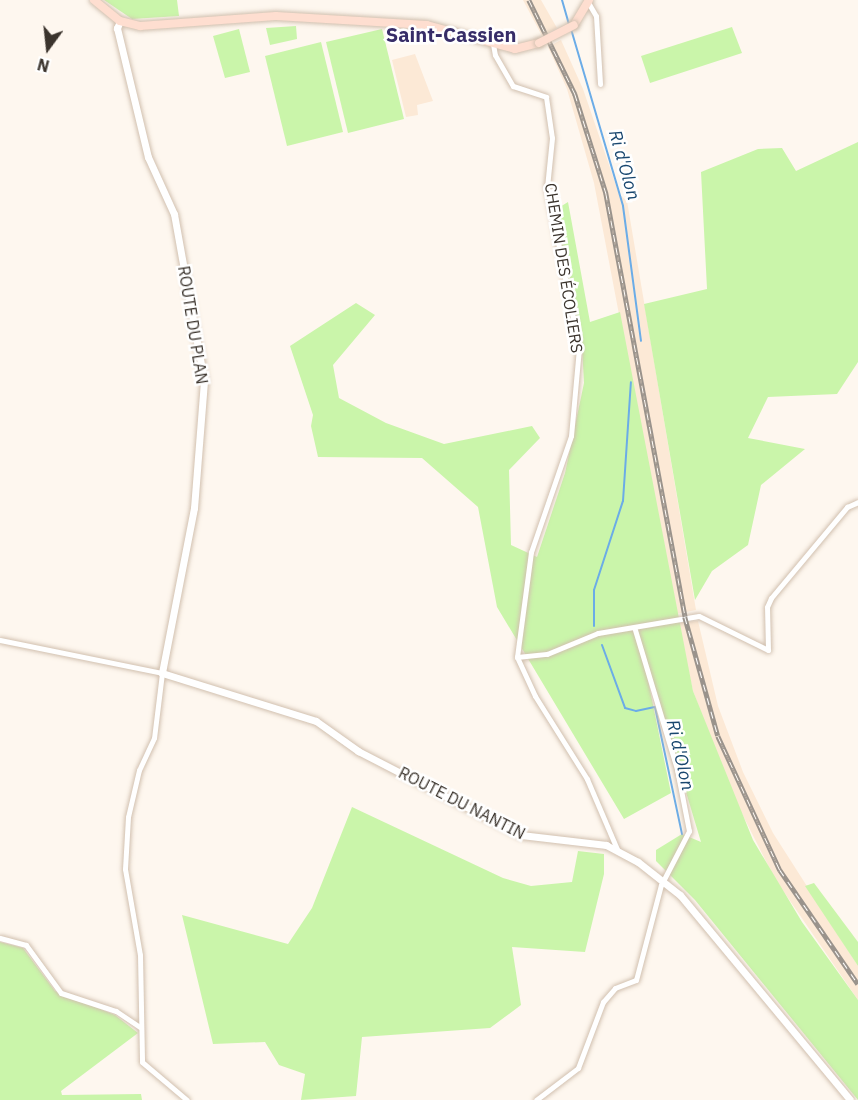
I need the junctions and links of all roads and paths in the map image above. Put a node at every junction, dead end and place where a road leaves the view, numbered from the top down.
1 (94, 0) edge
2 (589, 2) edge
3 (120, 21) junction
4 (493, 44) junction
5 (600, 84) dead end
6 (858, 502) edge
7 (634, 627) junction
8 (0, 640) edge
9 (517, 657) junction
10 (162, 673) junction
11 (617, 849) junction
12 (663, 881) junction
13 (0, 938) edge
14 (141, 1028) junction
15 (187, 1100) edge
16 (536, 1100) edge
17 (850, 1100) edge

1 - 3 main road
2 - 4 main road, bridge
2 - 5 street
3 - 4 main road
3 - 10 street, ROUTE DU PLAN
4 - 9 street, CHEMIN DES ÉCOLIERS
6 - 7 street
7 - 9 street
7 - 12 street
8 - 10 street
9 - 11 street
10 - 11 street, ROUTE DU NANTIN
10 - 14 street
11 - 12 street, ROUTE DU NANTIN
12 - 16 street
12 - 17 street, ROUTE DU NANTIN
13 - 14 street
14 - 15 street

